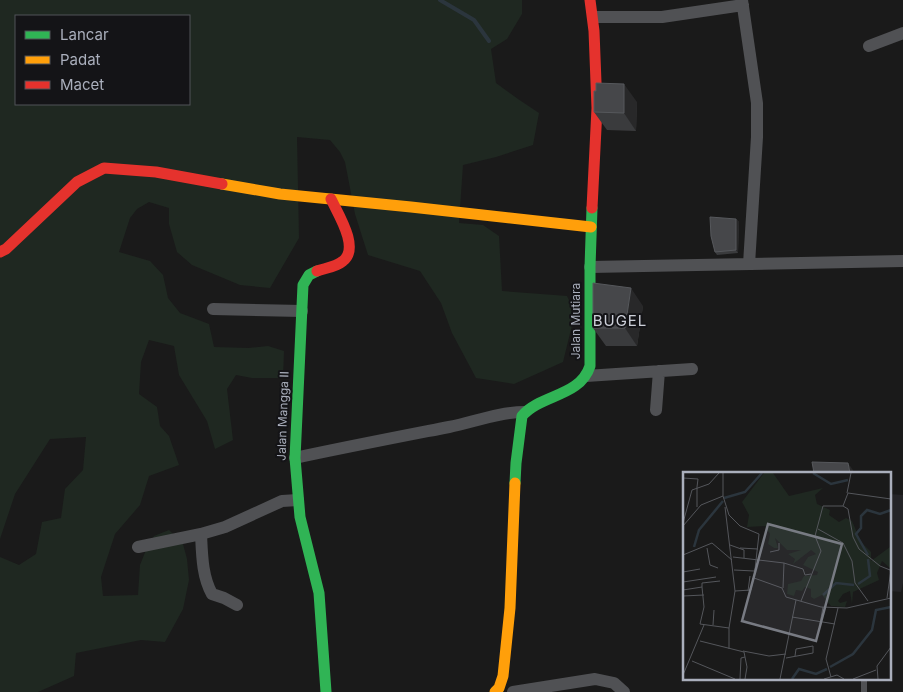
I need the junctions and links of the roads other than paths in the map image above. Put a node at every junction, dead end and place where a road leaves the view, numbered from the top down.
1 (590, 0) edge
2 (742, 3) edge
3 (592, 17) junction
4 (903, 33) edge
5 (869, 46) dead end
6 (331, 199) junction
7 (591, 227) junction
8 (0, 252) edge
9 (903, 260) edge
10 (748, 264) junction
11 (590, 267) junction
12 (213, 309) dead end
13 (302, 311) junction
14 (692, 369) dead end
15 (659, 371) junction
16 (586, 376) junction
17 (656, 410) dead end
18 (525, 412) junction
19 (295, 458) junction
20 (298, 500) junction
21 (201, 534) junction
22 (138, 546) dead end
23 (237, 605) dead end
24 (326, 692) edge
25 (495, 692) edge
26 (513, 692) edge
27 (624, 692) edge

1 - 3 street, Jalan Mutiara
2 - 3 street
2 - 10 street
3 - 7 street, Jalan Mutiara
4 - 5 street
6 - 7 street
6 - 8 street
6 - 13 street, Jalan Mangga II
7 - 11 street, Jalan Mutiara
9 - 10 street
10 - 11 street
11 - 16 street, Jalan Mutiara
12 - 13 street
13 - 19 street, Jalan Mangga II
14 - 15 street
15 - 16 street
15 - 17 street
16 - 18 street, Jalan Mutiara
18 - 19 street
18 - 25 street
19 - 20 street, Jalan Mangga II
20 - 21 street
20 - 24 street, Jalan Mangga II
21 - 22 street
21 - 23 street
26 - 27 street

